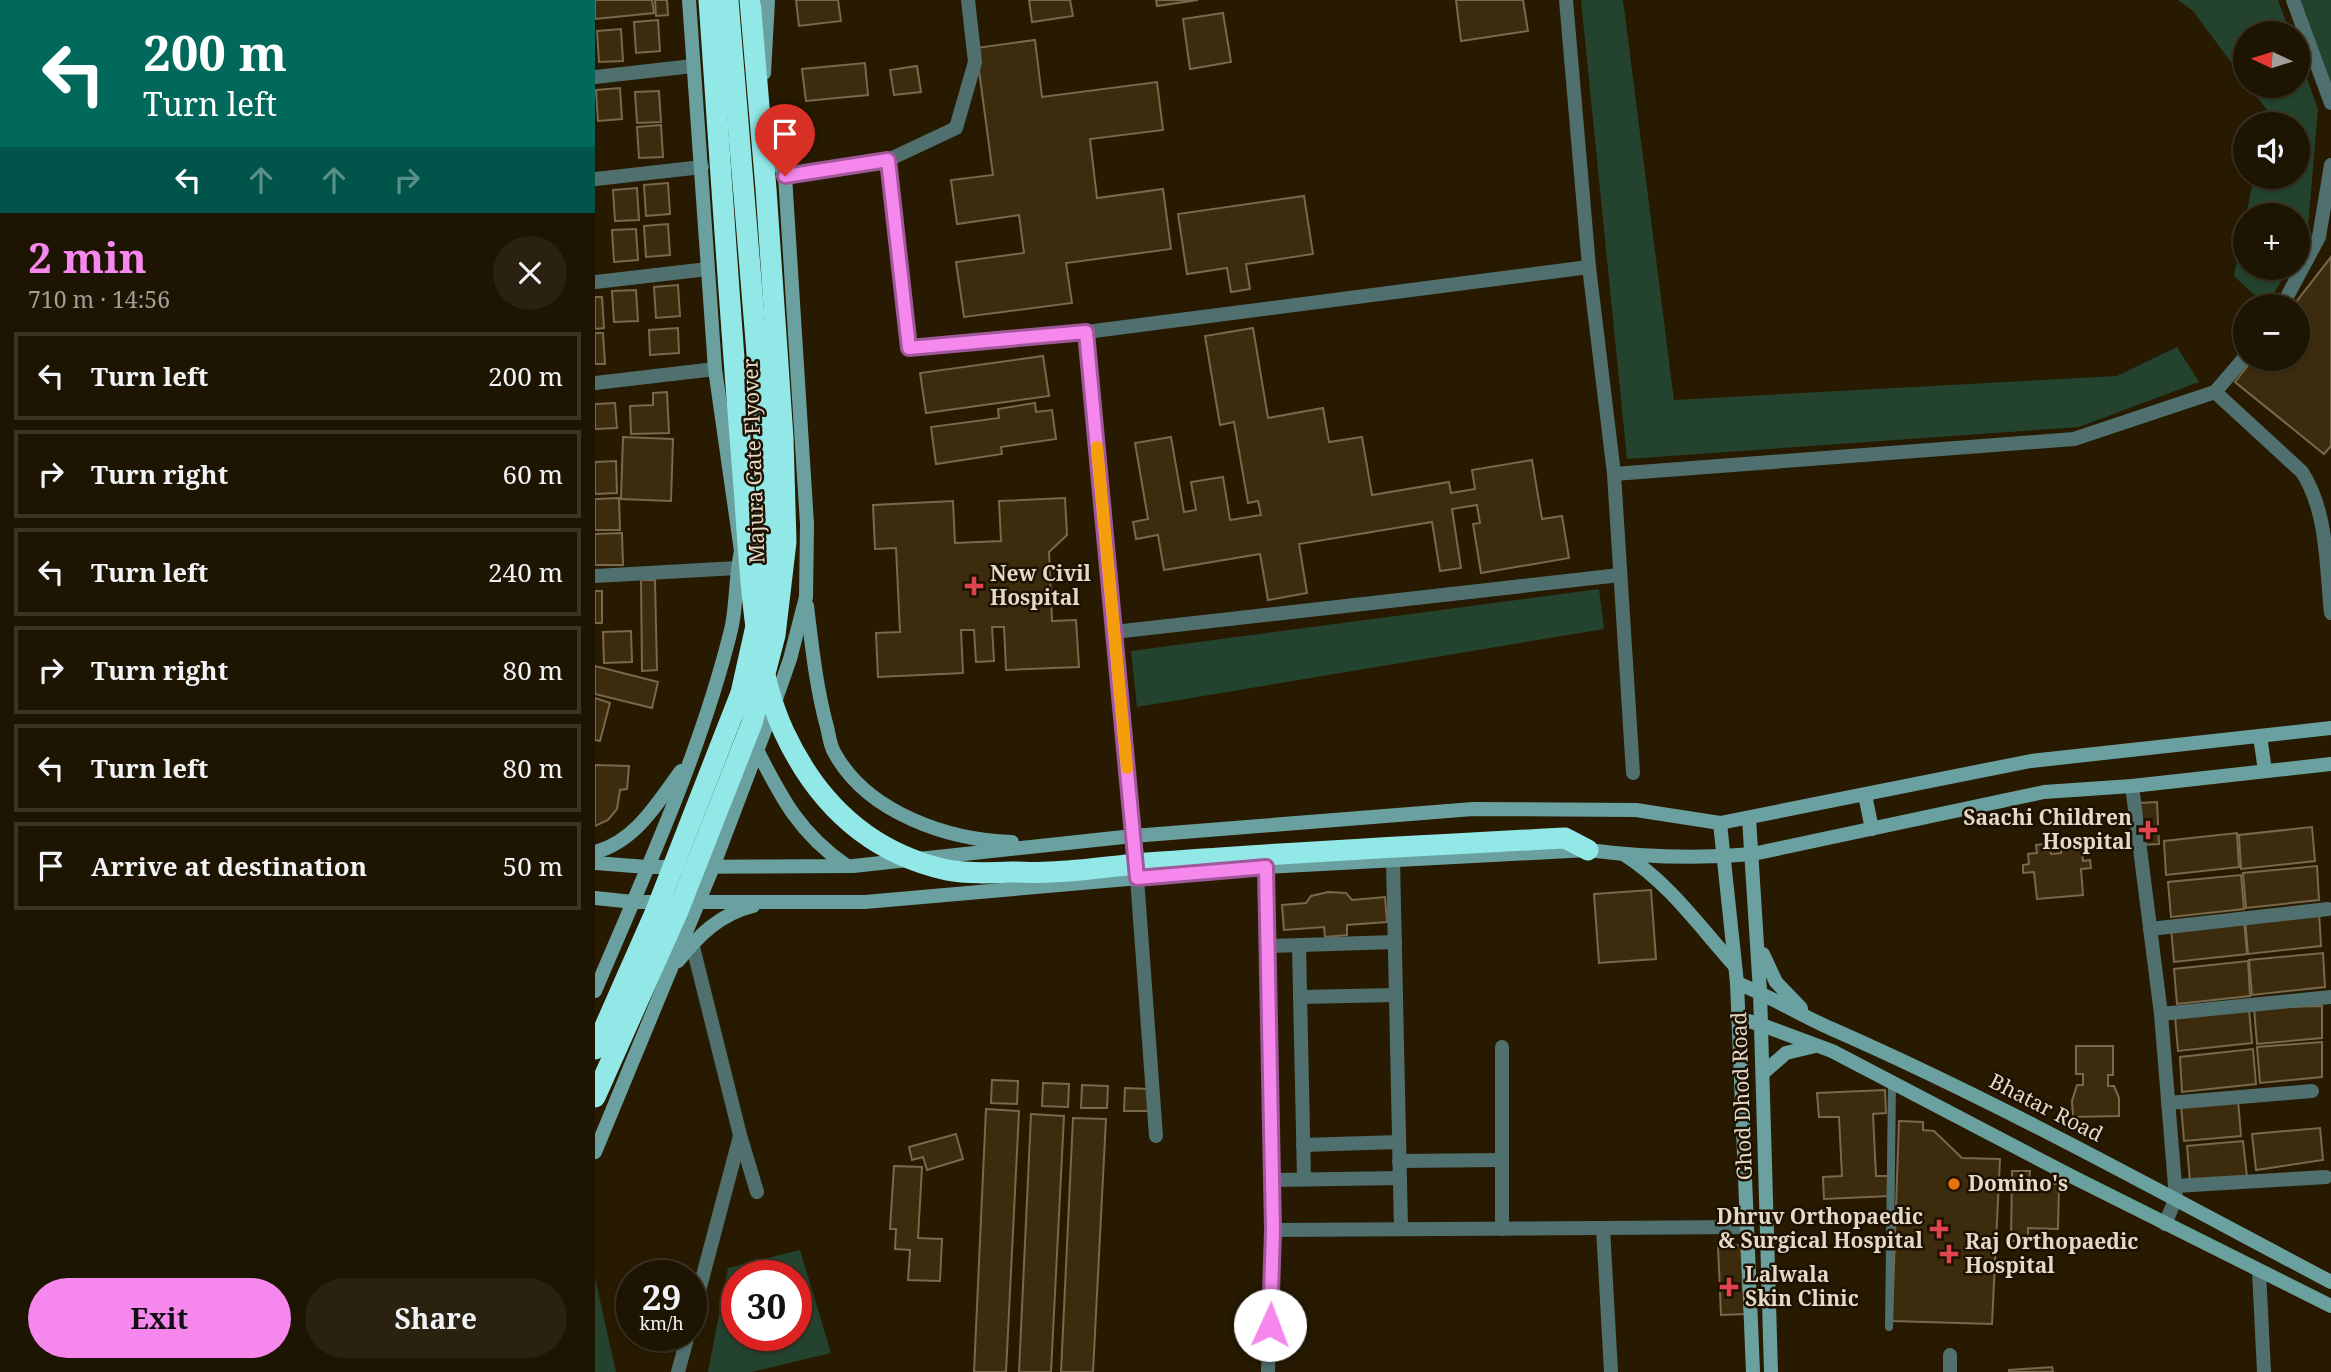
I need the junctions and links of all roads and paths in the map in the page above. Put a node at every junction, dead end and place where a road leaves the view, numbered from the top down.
1 (689, 0) edge
2 (709, 0) edge
3 (728, 0) edge
4 (750, 0) edge
5 (768, 0) edge
6 (968, 0) edge
7 (1566, 0) edge
8 (2293, 0) edge
9 (693, 66) junction
10 (595, 77) edge
11 (2331, 103) edge
12 (760, 124) junction
13 (888, 160) junction
14 (2331, 165) edge
15 (702, 167) junction
16 (785, 176) junction
17 (595, 179) edge
18 (1588, 267) junction
19 (708, 269) junction
20 (595, 282) edge
21 (2288, 294) edge
22 (1086, 332) junction
23 (715, 369) junction
24 (2233, 370) edge
25 (595, 383) edge
26 (2215, 392) junction
27 (1614, 474) junction
28 (2327, 548) edge
29 (737, 568) junction
30 (1620, 575) junction
31 (595, 576) edge
32 (2330, 595) edge
33 (806, 597) junction
34 (2331, 613) edge
35 (1114, 632) junction
36 (2331, 728) edge
37 (2260, 736) junction
38 (757, 750) junction
39 (693, 757) junction
40 (2331, 764) edge
41 (2265, 771) junction
42 (1633, 773) dead end
43 (2132, 786) junction
44 (1865, 794) junction
45 (1749, 818) junction
46 (1720, 822) junction
47 (1872, 829) junction
48 (1133, 836) junction
49 (1062, 844) junction
50 (1588, 850) junction
51 (595, 852) edge
52 (1625, 855) junction
53 (1753, 855) junction
54 (1723, 857) junction
55 (1393, 860) junction
56 (595, 863) edge
57 (847, 866) junction
58 (647, 867) junction
59 (713, 867) junction
60 (1266, 867) junction
61 (1137, 878) junction
62 (595, 898) edge
63 (633, 902) junction
64 (768, 902) junction
65 (697, 903) junction
66 (2327, 909) dead end
67 (2150, 929) junction
68 (1757, 936) junction
69 (1395, 942) junction
70 (692, 943) junction
71 (1299, 945) junction
72 (1268, 946) junction
73 (1734, 965) junction
74 (669, 972) junction
75 (1737, 983) junction
76 (595, 991) edge
77 (1761, 992) junction
78 (1396, 995) junction
79 (1300, 997) junction
80 (2331, 997) edge
81 (2161, 1014) junction
82 (1738, 1018) junction
83 (1816, 1022) junction
84 (1762, 1025) junction
85 (1820, 1046) junction
86 (1502, 1047) dead end
87 (595, 1049) edge
88 (595, 1058) edge
89 (628, 1071) junction
90 (1763, 1073) junction
91 (1892, 1083) junction
92 (2312, 1091) dead end
93 (595, 1097) edge
94 (2168, 1103) junction
95 (740, 1135) junction
96 (1156, 1136) dead end
97 (1399, 1142) junction
98 (1303, 1145) junction
99 (595, 1152) edge
100 (1502, 1160) junction
101 (1399, 1161) junction
102 (2326, 1177) dead end
103 (1400, 1178) junction
104 (1273, 1180) junction
105 (1304, 1180) junction
106 (757, 1192) dead end
107 (2176, 1192) junction
108 (2165, 1224) junction
109 (1746, 1227) junction
110 (1604, 1228) junction
111 (1401, 1229) junction
112 (1503, 1229) junction
113 (1273, 1230) junction
114 (707, 1260) edge
115 (2259, 1271) junction
116 (2331, 1282) edge
117 (2331, 1306) edge
118 (1889, 1327) dead end
119 (684, 1351) edge
120 (1950, 1355) dead end
121 (678, 1372) edge
122 (1268, 1372) edge
123 (1611, 1372) edge
124 (1753, 1372) edge
125 (1771, 1372) edge
126 (1950, 1372) edge
127 (2264, 1372) edge

1 - 9 street
2 - 50 highway
3 - 87 highway, Majura Gate Flyover
4 - 12 highway, Majura Gate Flyover
5 - 12 street
6 - 13 street
7 - 18 street
8 - 11 street
9 - 10 street
9 - 15 street
12 - 16 street
12 - 93 highway, Majura Gate Flyover
13 - 16 street
13 - 22 street
14 - 21 street
15 - 17 street
15 - 19 street
16 - 33 street
18 - 22 street
18 - 27 street
19 - 20 street
19 - 23 street
22 - 35 street
23 - 25 street
23 - 29 street
24 - 26 street
26 - 27 street
26 - 28 street
27 - 30 street
28 - 32 street
29 - 31 street
29 - 39 street
30 - 35 street
30 - 42 street
32 - 34 street
33 - 38 street
33 - 49 street
35 - 48 street
36 - 37 street
37 - 41 street
37 - 44 street
38 - 57 street
38 - 59 street
39 - 51 street
39 - 58 street
40 - 41 street
41 - 43 street
43 - 47 street
43 - 67 street
44 - 45 street
44 - 47 street
45 - 46 street
45 - 53 street, Ghod Dhod Road
46 - 48 street
46 - 54 street
47 - 53 street
48 - 49 street
48 - 61 street
49 - 57 street
50 - 52 street
50 - 55 street
52 - 54 street
52 - 73 street
53 - 54 street
53 - 68 street, Ghod Dhod Road
54 - 73 street
55 - 60 street
55 - 69 street
56 - 58 street
57 - 59 street
58 - 59 street
58 - 63 street
59 - 65 street
60 - 61 street
60 - 72 street
61 - 64 street
61 - 96 street
62 - 63 street
63 - 65 street
63 - 76 street
64 - 65 street
64 - 70 street
65 - 74 street
66 - 67 street
67 - 81 street
68 - 77 street, Ghod Dhod Road
68 - 83 street
69 - 71 street
69 - 78 street
70 - 74 street
70 - 95 street
71 - 72 street
71 - 79 street
72 - 104 street
73 - 75 street
74 - 89 street
75 - 77 street, Bhatar Road
75 - 82 street
77 - 83 street, Bhatar Road
77 - 84 street, Ghod Dhod Road
78 - 79 street
78 - 97 street
79 - 98 street
80 - 81 street
81 - 94 street
82 - 84 street
82 - 109 street
83 - 107 street, Bhatar Road
84 - 85 street
84 - 90 street, Ghod Dhod Road
85 - 90 street
85 - 91 street
86 - 100 street
88 - 89 street
89 - 99 street
90 - 125 street, Ghod Dhod Road
91 - 108 street
91 - 118 lane
92 - 94 street
94 - 107 street
95 - 106 street
95 - 114 street
97 - 98 street
97 - 101 street
98 - 105 street
100 - 101 street
100 - 112 street
101 - 103 street
102 - 107 street
103 - 105 street
103 - 111 street
104 - 105 street
104 - 113 street
107 - 108 street
107 - 116 street, Bhatar Road
108 - 115 street
109 - 110 street
109 - 124 street
110 - 112 street
110 - 123 street
111 - 112 street
111 - 113 street
113 - 122 street
115 - 117 street
115 - 127 street
119 - 121 street
120 - 126 street

